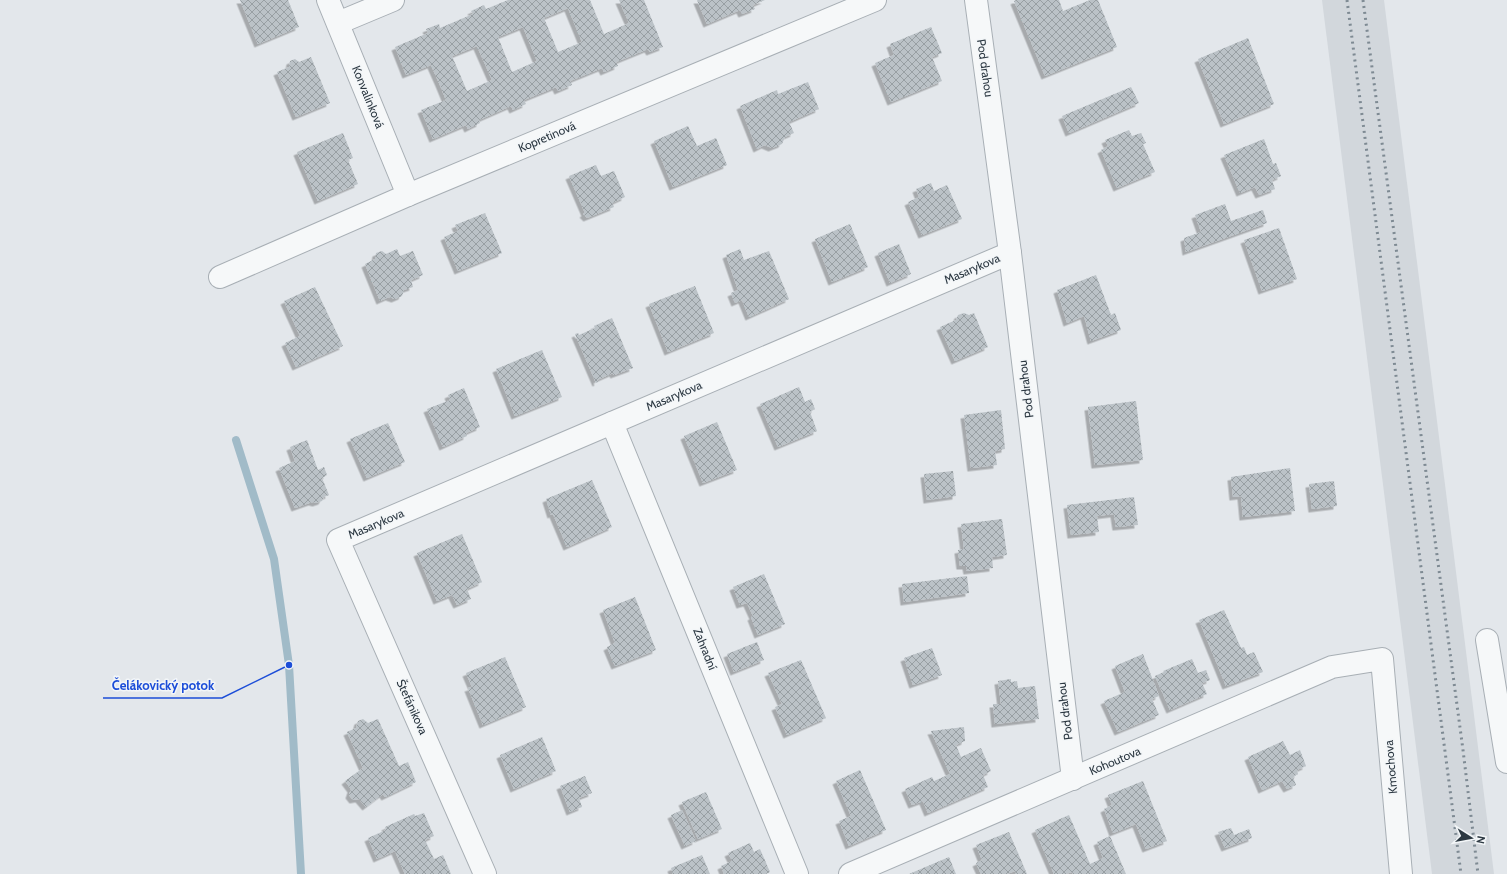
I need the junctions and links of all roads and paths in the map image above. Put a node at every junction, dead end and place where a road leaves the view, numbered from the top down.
1 (328, 0) edge
2 (393, 0) edge
3 (875, 0) edge
4 (976, 0) edge
5 (338, 24) junction
6 (408, 194) junction
7 (1010, 253) junction
8 (220, 277) dead end
9 (612, 423) junction
10 (338, 540) joint
11 (1487, 640) dead end
12 (1382, 660) joint
13 (1507, 762) edge
14 (1073, 779) junction
15 (486, 874) edge
16 (797, 874) edge
17 (850, 874) edge
18 (1401, 874) edge

1 - 5 street, Konvalinková
2 - 5 street
3 - 6 street, Kopretinová
4 - 7 street, Pod drahou
5 - 6 street, Konvalinková
6 - 8 street, Kopretinová
7 - 9 street, Masarykova
7 - 14 street, Pod drahou
9 - 10 street, Masarykova
9 - 16 street, Zahradní
10 - 15 street, Štefánikova
11 - 13 street
12 - 14 street, Kohoutova
12 - 18 street, Kmochova
14 - 17 street, Kohoutova

